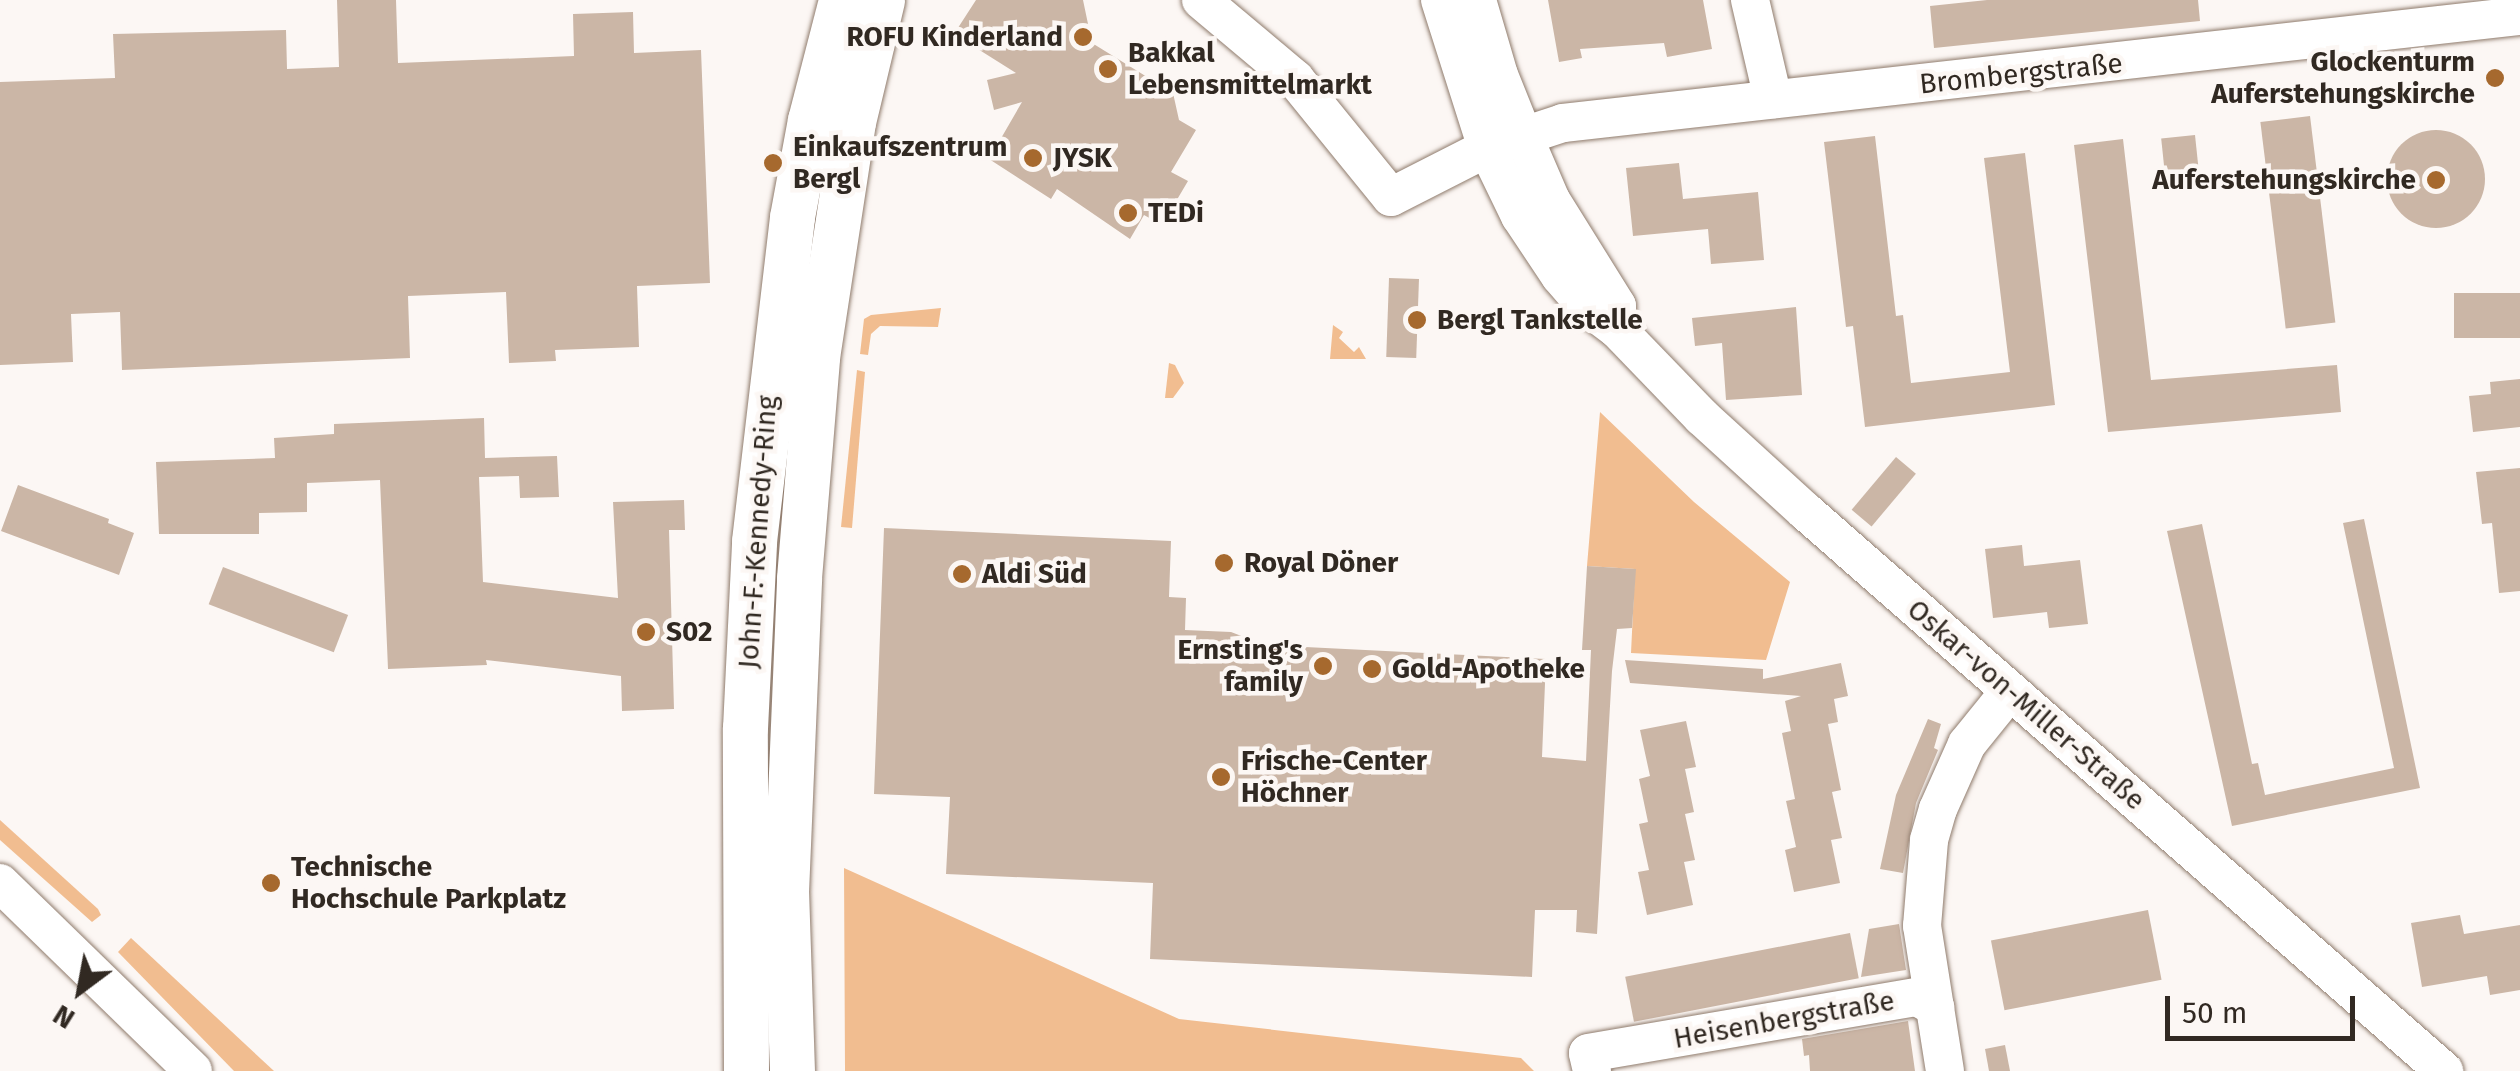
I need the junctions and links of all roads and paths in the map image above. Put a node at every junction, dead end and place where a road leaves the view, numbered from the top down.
1 (840, 0) edge
2 (882, 0) edge
3 (1202, 0) edge
4 (1440, 0) edge
5 (1478, 0) edge
6 (1750, 0) edge
7 (2520, 16) edge
8 (1773, 99) junction
9 (1524, 135) junction
10 (1486, 148) junction
11 (1617, 330) junction
12 (2009, 692) junction
13 (0, 883) edge
14 (1935, 1007) junction
15 (193, 1071) edge
16 (746, 1071) edge
17 (792, 1071) edge
18 (1592, 1071) edge
19 (1945, 1071) edge
20 (2444, 1071) edge

1 - 16 main road, John-F.-Kennedy-Ring
2 - 17 main road, John-F.-Kennedy-Ring
3 - 10 street, Brombergstraße
4 - 10 street, Oskar-von-Miller-Straße
5 - 9 street, Oskar-von-Miller-Straße
6 - 8 street
7 - 8 street, Brombergstraße
8 - 9 street, Brombergstraße
9 - 10 street, Brombergstraße
9 - 11 street, Oskar-von-Miller-Straße
10 - 11 street, Oskar-von-Miller-Straße
11 - 12 street, Oskar-von-Miller-Straße
12 - 14 street, Heisenbergstraße
12 - 20 street, Oskar-von-Miller-Straße
13 - 15 street
14 - 18 street, Heisenbergstraße
14 - 19 street, Heisenbergstraße

